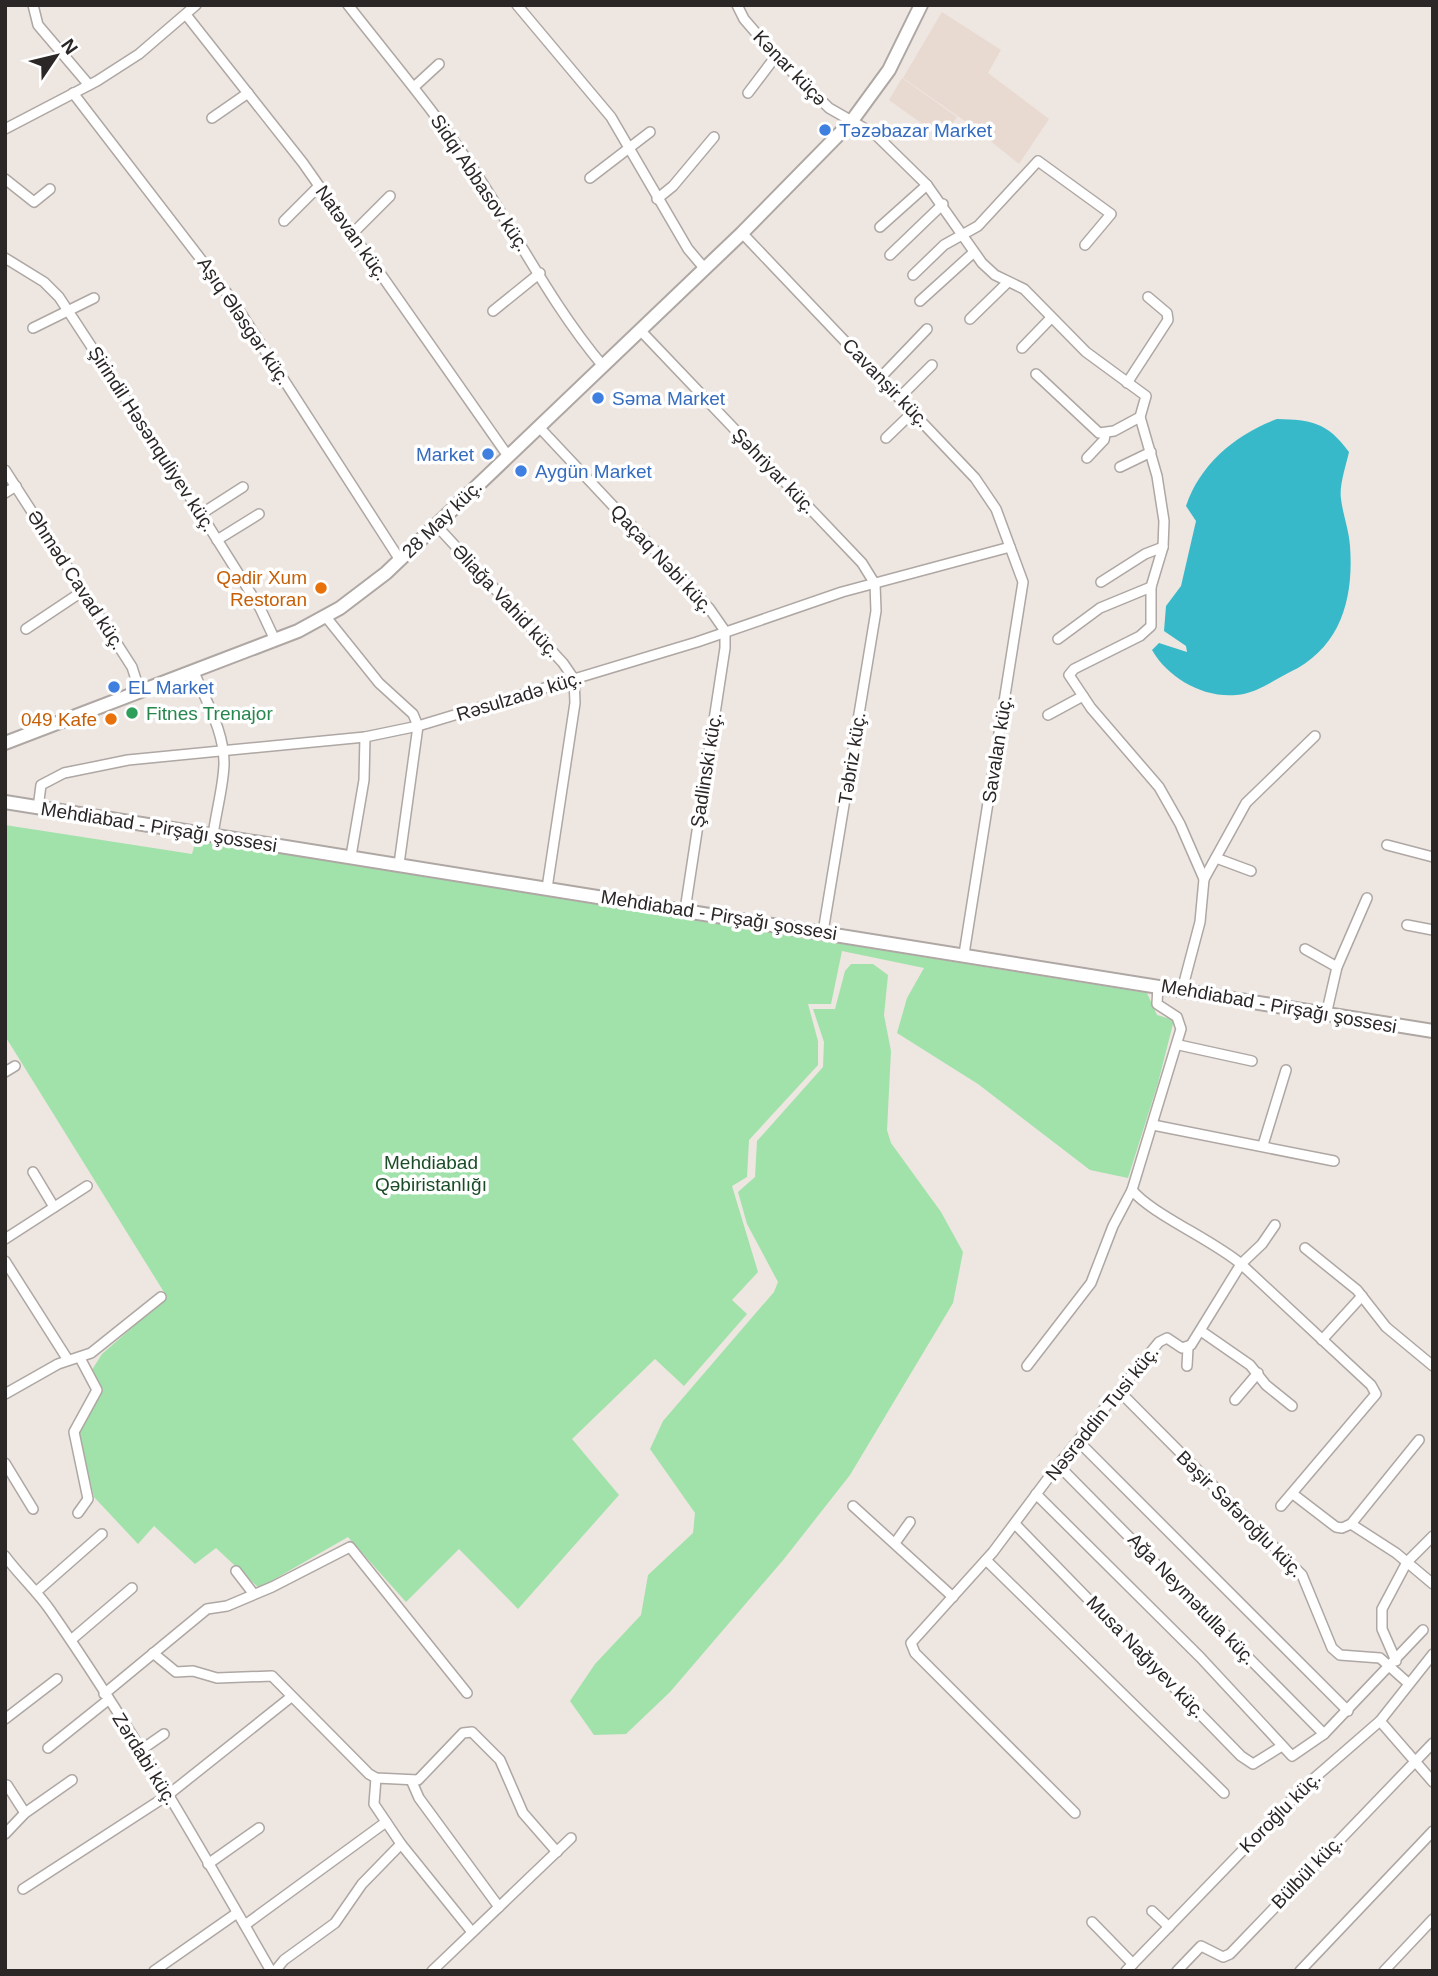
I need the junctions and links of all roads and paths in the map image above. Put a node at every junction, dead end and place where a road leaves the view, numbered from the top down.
1 (33, 5) edge
2 (196, 5) edge
3 (348, 5) edge
4 (517, 5) edge
5 (737, 5) edge
6 (921, 5) edge
7 (187, 16) junction
8 (776, 56) junction
9 (439, 64) dead end
10 (89, 85) junction
11 (414, 87) junction
12 (73, 93) junction
13 (248, 93) junction
14 (748, 93) dead end
15 (212, 118) dead end
16 (851, 122) junction
17 (5, 129) edge
18 (650, 132) dead end
19 (713, 137) dead end
20 (630, 148) junction
21 (590, 178) dead end
22 (5, 179) edge
23 (927, 185) junction
24 (319, 186) junction
25 (50, 189) dead end
26 (390, 196) dead end
27 (657, 199) junction
28 (943, 204) junction
29 (284, 221) dead end
30 (880, 227) dead end
31 (742, 233) junction
32 (352, 234) junction
33 (964, 234) junction
34 (1085, 245) dead end
35 (973, 253) junction
36 (890, 255) dead end
37 (5, 258) edge
38 (705, 269) junction
39 (540, 273) junction
40 (913, 275) dead end
41 (1008, 282) junction
42 (1148, 297) dead end
43 (94, 298) dead end
44 (920, 300) dead end
45 (67, 310) junction
46 (493, 311) dead end
47 (1051, 318) junction
48 (970, 319) dead end
49 (33, 328) dead end
50 (928, 329) dead end
51 (640, 330) junction
52 (1022, 348) dead end
53 (932, 365) dead end
54 (603, 366) junction
55 (1036, 374) dead end
56 (881, 377) junction
57 (1127, 383) junction
58 (900, 397) junction
59 (914, 411) junction
60 (1140, 417) junction
61 (539, 427) junction
62 (1105, 435) junction
63 (886, 438) dead end
64 (1150, 452) junction
65 (508, 456) junction
66 (1087, 458) dead end
67 (1119, 467) dead end
68 (5, 470) edge
69 (16, 486) junction
70 (243, 487) dead end
71 (5, 493) edge
72 (201, 514) junction
73 (259, 514) dead end
74 (436, 525) junction
75 (217, 540) junction
76 (1010, 547) junction
77 (1163, 547) junction
78 (400, 559) junction
79 (1101, 582) dead end
80 (875, 584) junction
81 (1151, 587) junction
82 (83, 591) junction
83 (326, 617) junction
84 (26, 629) dead end
85 (725, 631) junction
86 (1058, 639) dead end
87 (275, 640) junction
88 (194, 672) junction
89 (574, 679) junction
90 (140, 692) junction
91 (1083, 696) junction
92 (1048, 715) dead end
93 (418, 726) junction
94 (1315, 736) dead end
95 (365, 737) junction
96 (5, 743) edge
97 (223, 750) junction
98 (5, 802) edge
99 (38, 808) junction
100 (213, 835) junction
101 (1387, 845) dead end
102 (351, 856) junction
103 (1433, 857) edge
104 (1216, 858) junction
105 (399, 864) junction
106 (1251, 871) dead end
107 (1204, 879) junction
108 (547, 888) junction
109 (1367, 898) dead end
110 (685, 910) junction
111 (1407, 925) dead end
112 (1433, 930) edge
113 (823, 932) junction
114 (1305, 949) dead end
115 (964, 954) junction
116 (1336, 967) junction
117 (1158, 986) junction
118 (1182, 990) junction
119 (1326, 1015) junction
120 (1433, 1031) edge
121 (1179, 1045) junction
122 (1252, 1061) dead end
123 (15, 1066) dead end
124 (1286, 1070) dead end
125 (5, 1072) edge
126 (1153, 1125) junction
127 (1263, 1145) junction
128 (1334, 1161) dead end
129 (33, 1172) dead end
130 (87, 1186) dead end
131 (1132, 1190) junction
132 (54, 1207) junction
133 (1275, 1225) dead end
134 (5, 1239) edge
135 (1305, 1248) dead end
136 (5, 1261) edge
137 (1241, 1264) junction
138 (1362, 1296) junction
139 (161, 1297) dead end
140 (1201, 1331) junction
141 (1322, 1340) junction
142 (1188, 1348) junction
143 (80, 1358) junction
144 (68, 1360) junction
145 (1027, 1366) dead end
146 (1187, 1366) dead end
147 (1433, 1366) edge
148 (1258, 1373) junction
149 (1120, 1392) junction
150 (5, 1394) edge
151 (1235, 1400) dead end
152 (1292, 1406) dead end
153 (1419, 1440) dead end
154 (1078, 1441) junction
155 (5, 1463) edge
156 (1058, 1465) junction
157 (1036, 1494) junction
158 (1293, 1494) junction
159 (853, 1506) dead end
160 (1281, 1507) dead end
161 (33, 1508) dead end
162 (78, 1513) dead end
163 (910, 1522) dead end
164 (1015, 1524) junction
165 (1351, 1524) junction
166 (102, 1534) dead end
167 (1433, 1536) edge
168 (895, 1544) junction
169 (5, 1556) edge
170 (986, 1560) junction
171 (1406, 1562) junction
172 (236, 1571) dead end
173 (1433, 1584) edge
174 (132, 1588) dead end
175 (36, 1592) junction
176 (253, 1593) junction
177 (953, 1597) junction
178 (1423, 1630) dead end
179 (71, 1640) junction
180 (153, 1653) junction
181 (1433, 1654) edge
182 (1394, 1663) junction
183 (57, 1679) dead end
184 (1408, 1683) junction
185 (467, 1693) dead end
186 (106, 1697) junction
187 (291, 1697) junction
188 (1348, 1711) junction
189 (5, 1719) edge
190 (1380, 1721) junction
191 (164, 1734) dead end
192 (1324, 1734) junction
193 (1433, 1743) edge
194 (1282, 1746) junction
195 (48, 1748) dead end
196 (141, 1750) junction
197 (1416, 1760) junction
198 (376, 1778) junction
199 (72, 1780) dead end
200 (412, 1782) junction
201 (1433, 1782) edge
202 (7, 1785) dead end
203 (1224, 1793) dead end
204 (168, 1795) junction
205 (1075, 1813) dead end
206 (25, 1814) junction
207 (386, 1822) junction
208 (259, 1828) dead end
209 (1433, 1831) edge
210 (5, 1834) edge
211 (571, 1838) dead end
212 (401, 1844) junction
213 (557, 1852) junction
214 (208, 1864) junction
215 (23, 1889) dead end
216 (499, 1907) junction
217 (1152, 1910) dead end
218 (237, 1913) junction
219 (1433, 1919) edge
220 (1093, 1922) dead end
221 (245, 1925) junction
222 (1169, 1927) junction
223 (472, 1932) junction
224 (1130, 1967) edge
225 (153, 1971) edge
226 (273, 1971) edge
227 (432, 1971) edge
228 (1177, 1971) edge
229 (1300, 1971) edge
230 (1384, 1971) edge

1 - 10 street
2 - 7 street
3 - 11 street, Sidqi Abbasov küç.
4 - 20 street
5 - 8 street, Kənar küçə
6 - 16 main road, 28 May küç.
7 - 10 street
7 - 13 street, Natəvan küç.
8 - 14 street
8 - 16 street, Kənar küçə
9 - 11 street
10 - 12 street
11 - 39 street, Sidqi Abbasov küç.
12 - 17 street
12 - 78 street, Aşıq Ələsgər küç.
13 - 15 street
13 - 24 street, Natəvan küç.
16 - 23 street, Kənar küçə
16 - 31 main road, 28 May küç.
18 - 20 street
19 - 27 street
20 - 21 street
20 - 27 street
22 - 25 street
23 - 28 street, Kənar küçə
23 - 30 street
24 - 29 street
24 - 32 street, Natəvan küç.
26 - 32 street
27 - 38 street
28 - 33 street, Kənar küçə
28 - 36 street
31 - 38 main road, 28 May küç.
31 - 56 street, Cavanşir küç.
32 - 65 street, Natəvan küç.
33 - 34 street
33 - 35 street, Kənar küçə
33 - 40 street
35 - 41 street
35 - 44 street
37 - 45 street, Şirindil Həsənquliyev küç.
38 - 51 main road, 28 May küç.
39 - 46 street
39 - 54 street, Sidqi Abbasov küç.
41 - 47 street
41 - 48 street
42 - 57 street
43 - 45 street
45 - 49 street
45 - 72 street, Şirindil Həsənquliyev küç.
47 - 52 street
47 - 57 street
50 - 56 street
51 - 54 main road, 28 May küç.
51 - 80 street, Şəhriyar küç.
53 - 58 street
54 - 61 main road, 28 May küç.
55 - 62 street
56 - 58 street, Cavanşir küç.
57 - 60 street
58 - 59 street, Cavanşir küç.
59 - 63 street
59 - 76 street, Cavanşir küç.
60 - 62 street
60 - 64 street
61 - 65 main road, 28 May küç.
61 - 85 street, Qaçaq Nəbi küç.
62 - 66 street
64 - 67 street
64 - 77 street
65 - 74 main road, 28 May küç.
68 - 69 street, Əhməd Cavad küç.
69 - 71 street
69 - 82 street, Əhməd Cavad küç.
70 - 72 street
72 - 75 street, Şirindil Həsənquliyev küç.
73 - 75 street
74 - 78 main road, 28 May küç.
74 - 89 street, Əliağa Vahid küç.
75 - 87 street, Şirindil Həsənquliyev küç.
76 - 80 street, Rəsulzadə küç.
76 - 115 street, Savalan küç.
77 - 79 street
77 - 81 street
78 - 83 main road, 28 May küç.
80 - 85 street, Rəsulzadə küç.
80 - 113 street, Təbriz küç.
81 - 86 street
81 - 91 street
82 - 84 street
82 - 90 street, Əhməd Cavad küç.
83 - 87 main road, 28 May küç.
83 - 93 street
85 - 89 street, Rəsulzadə küç.
85 - 110 street, Şadlinski küç.
87 - 88 main road, 28 May küç.
88 - 90 main road, 28 May küç.
88 - 97 street
89 - 93 street, Rəsulzadə küç.
89 - 108 street
90 - 96 main road, 28 May küç.
91 - 92 street
91 - 107 street
93 - 95 street, Rəsulzadə küç.
93 - 105 street
94 - 104 street
95 - 97 street, Rəsulzadə küç.
95 - 102 street
97 - 99 street, Rəsulzadə küç.
97 - 100 street
98 - 99 main road, Mehdiabad - Pirşağı şossesi
99 - 100 main road, Mehdiabad - Pirşağı şossesi
100 - 102 main road, Mehdiabad - Pirşağı şossesi
101 - 103 street
102 - 105 main road, Mehdiabad - Pirşağı şossesi
104 - 106 street
104 - 107 street
105 - 108 main road, Mehdiabad - Pirşağı şossesi
107 - 118 street
108 - 110 main road, Mehdiabad - Pirşağı şossesi
109 - 116 street
110 - 113 main road, Mehdiabad - Pirşağı şossesi
111 - 112 street
113 - 115 main road, Mehdiabad - Pirşağı şossesi
114 - 116 street
115 - 117 main road, Mehdiabad - Pirşağı şossesi
116 - 119 street
117 - 118 main road, Mehdiabad - Pirşağı şossesi
117 - 121 street
118 - 119 main road, Mehdiabad - Pirşağı şossesi
119 - 120 main road, Mehdiabad - Pirşağı şossesi
121 - 122 street
121 - 126 street
123 - 125 street
124 - 127 street
126 - 127 street
126 - 131 street
127 - 128 street
129 - 132 street
130 - 132 street
131 - 137 street
131 - 145 street
132 - 134 street
133 - 137 street, Nəsrəddin Tusi küç.
135 - 138 street
136 - 144 street
137 - 140 street, Nəsrəddin Tusi küç.
137 - 141 street
138 - 141 street
138 - 147 street
139 - 143 street
140 - 142 street, Nəsrəddin Tusi küç.
140 - 148 street
141 - 158 street
142 - 146 street
142 - 149 street, Nəsrəddin Tusi küç.
143 - 144 street
143 - 162 street
144 - 150 street
148 - 151 street
148 - 152 street
149 - 154 street, Nəsrəddin Tusi küç.
149 - 182 street, Bəşir Səfəroğlu küç.
153 - 165 street
154 - 156 street, Nəsrəddin Tusi küç.
154 - 188 street
155 - 161 street
156 - 157 street, Nəsrəddin Tusi küç.
156 - 192 street, Ağa Neymətulla küç.
157 - 164 street, Nəsrəddin Tusi küç.
157 - 194 street
158 - 160 street
158 - 165 street
159 - 168 street
163 - 168 street
164 - 170 street, Nəsrəddin Tusi küç.
164 - 194 street, Musa Nağıyev küç.
165 - 171 street
166 - 175 street
167 - 171 street
168 - 177 street
169 - 175 street, Zərdabi küç.
170 - 177 street, Nəsrəddin Tusi küç.
170 - 203 street
171 - 173 street
171 - 182 street
172 - 176 street
174 - 179 street
175 - 179 street, Zərdabi küç.
176 - 180 street
176 - 185 street
177 - 205 street, Nəsrəddin Tusi küç.
178 - 182 street
179 - 186 street, Zərdabi küç.
180 - 186 street
180 - 187 street
181 - 184 street, Koroğlu küç.
182 - 184 street
182 - 188 street
183 - 189 street
184 - 190 street, Koroğlu küç.
186 - 195 street
186 - 196 street, Zərdabi küç.
187 - 198 street
187 - 204 street
188 - 192 street
190 - 197 street
190 - 222 street, Koroğlu küç.
191 - 196 street
192 - 194 street
193 - 197 street, Bülbül küç.
196 - 204 street, Zərdabi küç.
197 - 201 street
197 - 228 street, Bülbül küç.
198 - 200 street
198 - 207 street
199 - 206 street
200 - 213 street
200 - 216 street
202 - 206 street
204 - 214 street, Zərdabi küç.
204 - 215 street
206 - 210 street
207 - 212 street
207 - 221 street
208 - 214 street
209 - 229 street
211 - 213 street
212 - 223 street
212 - 226 street
213 - 216 street
214 - 218 street, Zərdabi küç.
216 - 223 street
217 - 222 street
218 - 221 street, Zərdabi küç.
218 - 225 street
219 - 230 street
220 - 224 street
221 - 226 street, Zərdabi küç.
222 - 224 street, Koroğlu küç.
223 - 227 street

